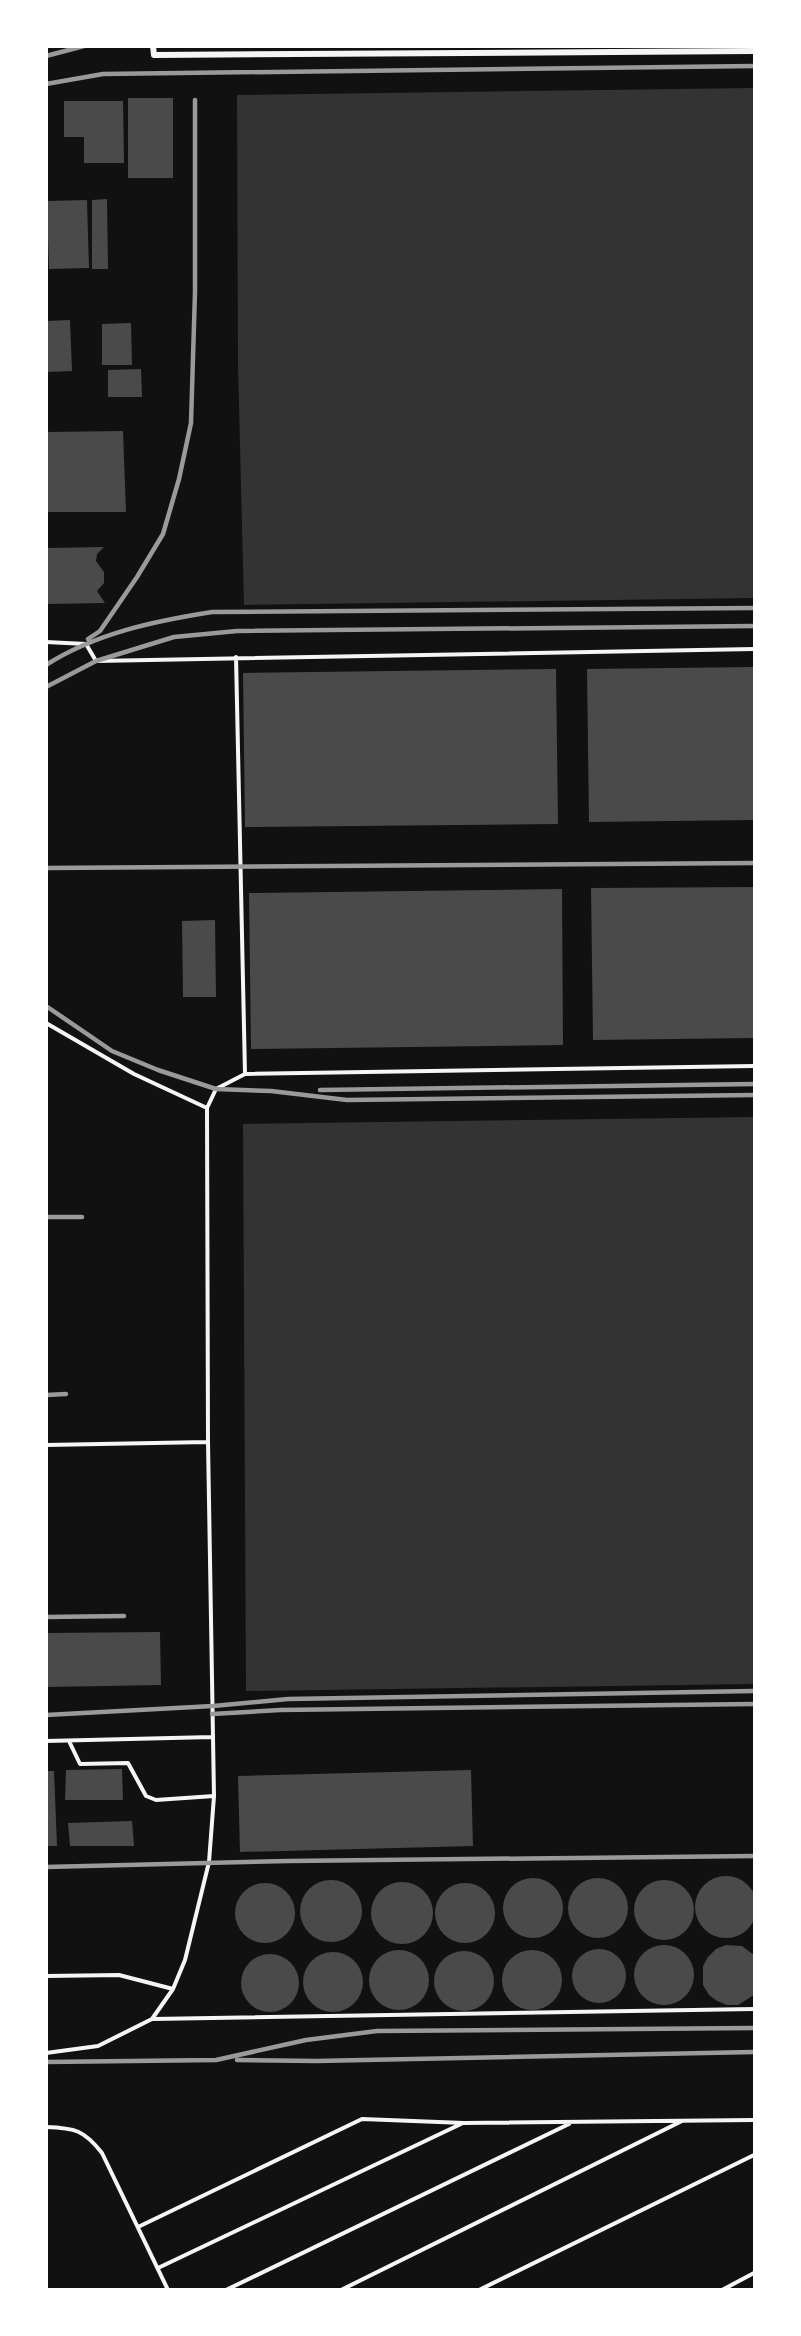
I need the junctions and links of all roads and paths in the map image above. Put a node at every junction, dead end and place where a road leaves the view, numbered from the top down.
1 (153, 46) edge
2 (754, 51) edge
3 (46, 642) edge
4 (754, 649) edge
5 (236, 657) junction
6 (46, 1023) edge
7 (754, 1066) edge
8 (245, 1074) junction
9 (207, 1108) junction
10 (208, 1442) junction
11 (46, 1445) edge
12 (213, 1737) junction
13 (46, 1741) edge
14 (69, 1741) junction
15 (213, 1796) junction
16 (46, 1976) edge
17 (173, 1989) junction
18 (754, 2010) edge
19 (152, 2019) junction
20 (46, 2053) edge
21 (685, 2120) junction
22 (754, 2120) edge
23 (573, 2122) junction
24 (464, 2123) junction
25 (46, 2127) edge
26 (754, 2155) edge
27 (138, 2227) junction
28 (158, 2268) junction
29 (754, 2273) edge
30 (168, 2289) edge
31 (226, 2289) edge
32 (341, 2289) edge
33 (479, 2289) edge
34 (722, 2289) edge

1 - 2 street
3 - 5 lane
4 - 5 lane
5 - 8 lane
6 - 9 lane
7 - 8 lane
8 - 9 lane
9 - 10 lane
10 - 11 lane
10 - 12 lane
12 - 14 lane
12 - 15 lane
13 - 14 lane
14 - 15 lane
15 - 17 lane
16 - 17 lane
17 - 19 lane
18 - 19 lane
19 - 20 lane
21 - 22 lane
21 - 23 lane
21 - 32 lane
23 - 24 lane
23 - 31 lane
24 - 27 lane
24 - 28 lane
25 - 27 lane
26 - 33 lane
27 - 28 lane
28 - 30 lane
29 - 34 lane

